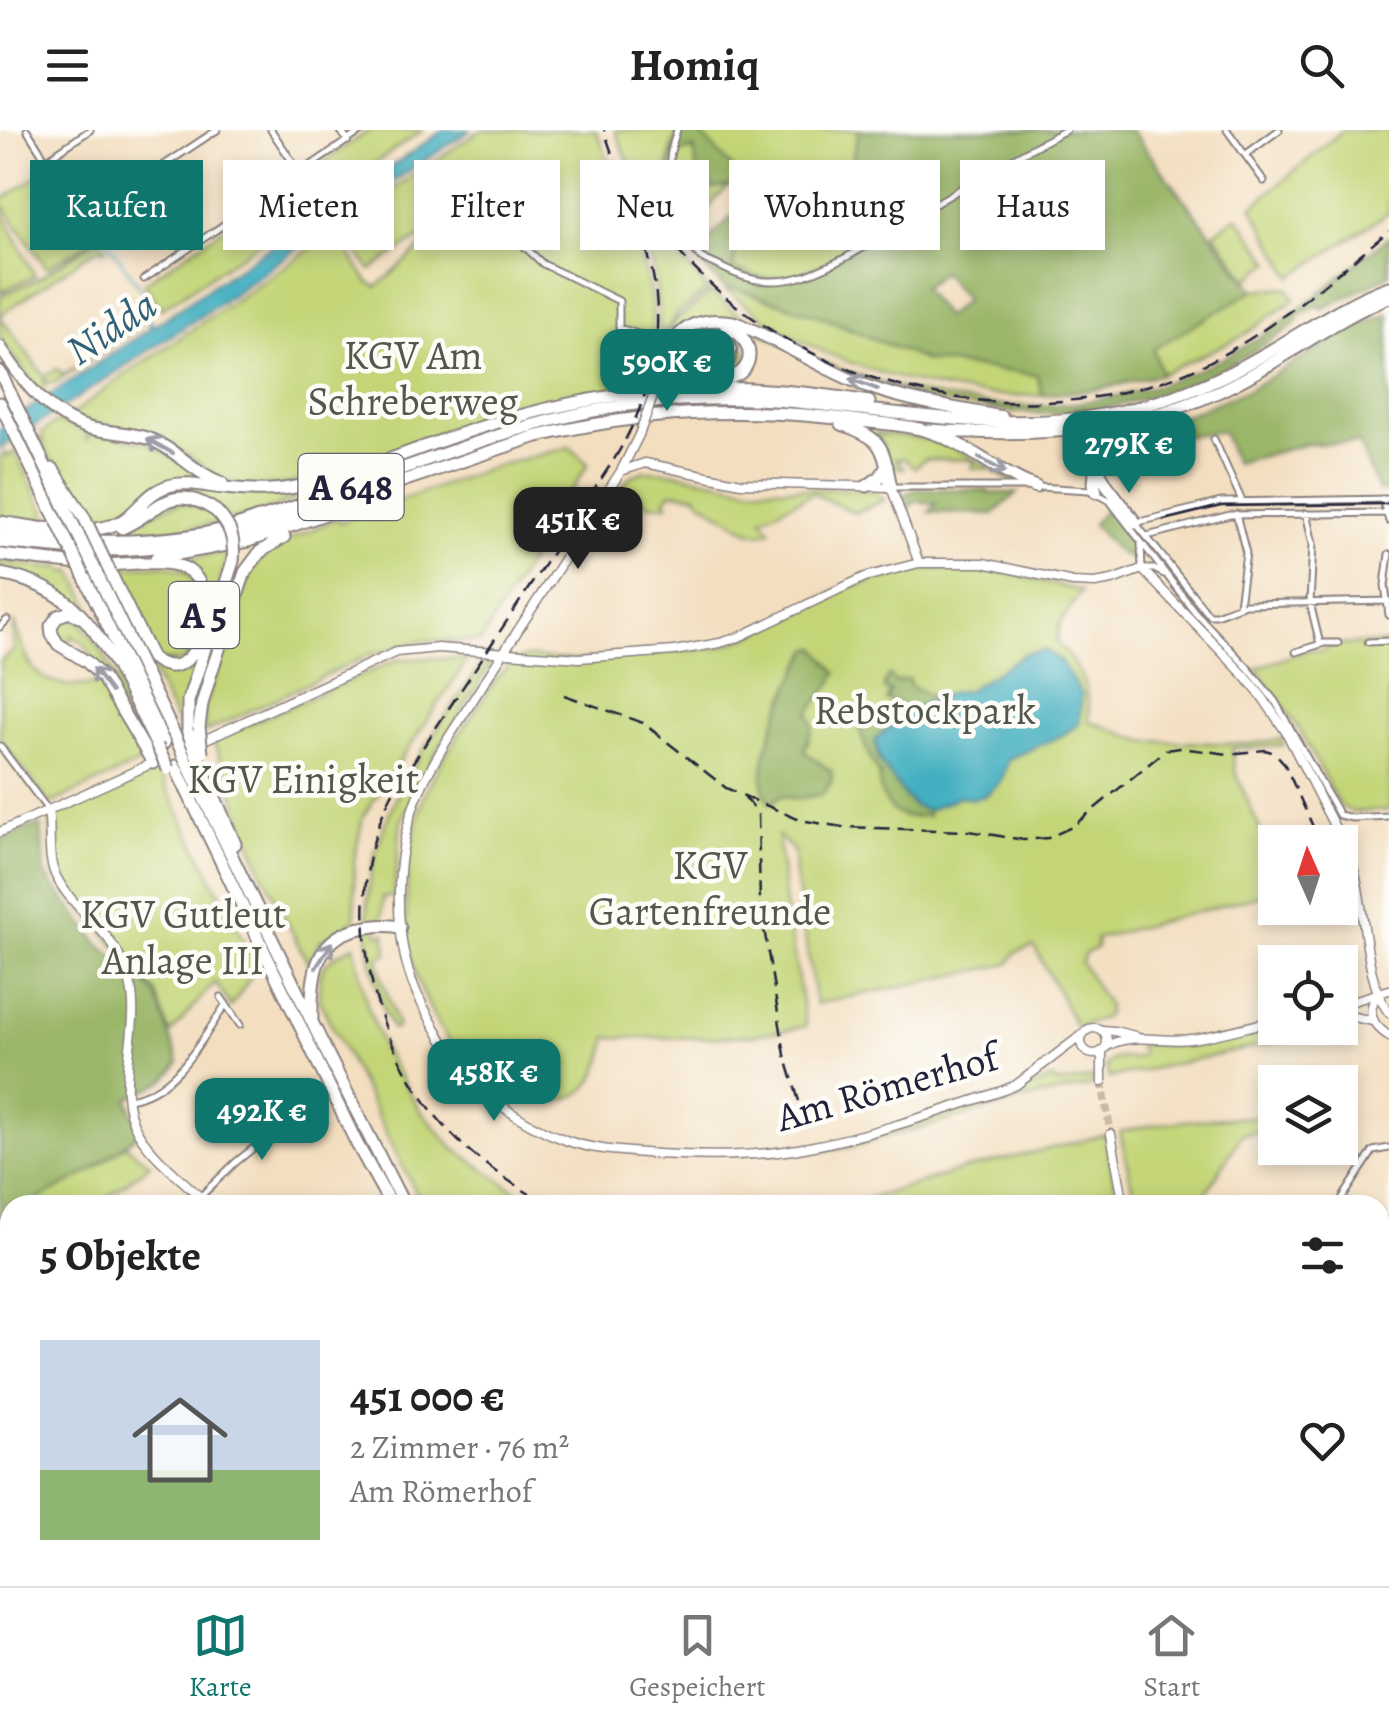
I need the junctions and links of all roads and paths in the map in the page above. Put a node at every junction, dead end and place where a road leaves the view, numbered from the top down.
1 (26, 130) edge
2 (90, 130) edge
3 (217, 130) edge
4 (271, 130) edge
5 (340, 130) edge
6 (363, 130) edge
7 (677, 130) edge
8 (1066, 130) edge
9 (1227, 130) edge
10 (1280, 130) edge
11 (348, 141) junction
12 (1245, 155) junction
13 (172, 160) edge
14 (291, 160) edge
15 (320, 160) edge
16 (1264, 181) dead end
17 (223, 225) edge
18 (528, 250) edge
19 (1389, 278) edge
20 (144, 279) dead end
21 (1389, 287) edge
22 (1389, 297) edge
23 (1389, 305) edge
24 (1340, 309) junction
25 (1332, 326) junction
26 (0, 347) edge
27 (670, 351) junction
28 (0, 372) edge
29 (676, 388) junction
30 (5, 406) edge
31 (926, 416) junction
32 (824, 417) junction
33 (1139, 420) junction
34 (1031, 423) junction
35 (920, 429) junction
36 (1214, 440) dead end
37 (28, 444) junction
38 (631, 452) junction
39 (648, 463) junction
40 (886, 463) junction
41 (366, 468) junction
42 (621, 471) junction
43 (1096, 473) junction
44 (867, 486) junction
45 (1036, 487) junction
46 (382, 488) junction
47 (1078, 488) junction
48 (246, 490) junction
49 (898, 492) junction
50 (1096, 492) junction
51 (1386, 499) edge
52 (1242, 501) junction
53 (1306, 513) junction
54 (1389, 513) edge
55 (1236, 514) junction
56 (326, 515) junction
57 (1153, 519) junction
58 (1389, 520) edge
59 (0, 522) edge
60 (251, 522) junction
61 (81, 523) junction
62 (1135, 527) junction
63 (1156, 532) junction
64 (0, 533) edge
65 (1144, 539) junction
66 (203, 541) junction
67 (0, 542) edge
68 (1389, 554) edge
69 (0, 555) edge
70 (57, 560) junction
71 (920, 564) junction
72 (103, 568) junction
73 (1142, 569) junction
74 (0, 574) edge
75 (1168, 577) junction
76 (1388, 600) edge
77 (1310, 603) junction
78 (1239, 605) junction
79 (1389, 615) edge
80 (7, 620) dead end
81 (86, 623) junction
82 (0, 627) edge
83 (1389, 641) edge
84 (1368, 642) dead end
85 (1338, 643) dead end
86 (1320, 644) junction
87 (504, 652) junction
88 (1296, 652) dead end
89 (166, 742) junction
90 (0, 746) edge
91 (183, 753) junction
92 (212, 790) joint
93 (48, 810) junction
94 (1389, 816) edge
95 (0, 832) edge
96 (400, 921) junction
97 (271, 936) junction
98 (1389, 990) edge
99 (1377, 994) junction
100 (1358, 1000) edge
101 (1389, 1014) edge
102 (1358, 1018) edge
103 (1373, 1021) junction
104 (312, 1023) junction
105 (1258, 1024) edge
106 (240, 1025) dead end
107 (1102, 1030) junction
108 (1082, 1035) junction
109 (1389, 1036) edge
110 (1144, 1038) junction
111 (1104, 1049) junction
112 (1087, 1052) junction
113 (1057, 1054) junction
114 (128, 1099) junction
115 (305, 1107) dead end
116 (1111, 1134) tunnel mouth
117 (1389, 1148) edge
118 (198, 1195) edge
119 (202, 1195) edge
120 (386, 1195) edge
121 (399, 1195) edge
122 (1122, 1195) edge
123 (1344, 1195) edge

1 - 2 street
3 - 13 street
4 - 14 street
5 - 11 street
6 - 11 street
7 - 8 street
9 - 12 street
10 - 12 street
11 - 15 street
12 - 16 street
17 - 20 street
18 - 27 street
19 - 24 highway
21 - 24 highway, A 648
22 - 25 highway, A 648
23 - 25 highway
24 - 34 highway, A 648
25 - 33 highway, A 648
48 -> 26 highway
27 - 29 highway
34 -> 27 highway
27 - 38 main road, Am Römerhof, bridge
28 - 30 highway, A 5
29 - 31 highway
29 - 41 highway
30 - 37 highway, A 5
31 - 34 highway, A 648
31 - 60 highway, A 648
32 - 35 highway, A 648
32 - 40 highway
32 - 46 highway, A 648
33 - 35 highway, A 648
33 - 43 highway
35 -> 45 highway
36 - 52 street
37 - 61 highway, A 5
37 - 89 highway, A 5, bridge
38 - 39 main road
38 - 42 main road, Am Römerhof
39 - 42 main road
39 - 44 main road
40 - 44 highway
40 - 49 highway
41 - 48 highway
41 - 60 highway, A 648
42 - 87 main road, Am Römerhof
43 - 47 highway
43 - 50 highway
43 - 62 highway
44 - 49 main road
45 - 47 street
45 - 49 street
46 - 56 highway, A 648
46 - 66 highway, A 648
47 - 50 street
48 - 61 highway
49 - 71 main road
50 - 62 street
51 - 52 street
51 - 54 street
52 - 57 street
53 - 54 street
53 - 55 street
53 - 77 street
54 - 58 street
55 - 63 street
55 - 78 street
56 - 72 highway, A 648
56 - 91 highway, A 648
57 - 62 street
57 - 63 street
59 - 61 highway, A 648
60 - 64 highway, A 648
61 - 72 highway, A 5, bridge
61 - 91 highway, A 648, bridge
62 - 65 street
63 - 65 street
65 - 73 street
65 - 75 street
65 - 78 street
66 - 67 highway, A 648
66 - 72 highway, A 648
68 - 76 street
69 - 70 highway
70 - 72 highway
70 - 72 highway, A 5
71 - 73 main road
71 - 87 main road
72 - 89 highway, A 5
73 - 75 street
73 - 99 main road
74 - 81 highway, A 5
75 - 94 street
76 - 77 street
76 - 79 street
77 - 78 street
77 - 86 street
80 - 82 street
81 - 89 highway, A 5
91 -> 81 highway
83 - 84 street
85 - 86 street
86 - 88 street
87 - 91 main road
87 - 96 main road, Am Römerhof
89 - 91 highway, A 5, bridge
89 - 91 highway, A 5, bridge
90 - 93 street
91 - 92 highway, A 648
91 - 93 main road
91 - 97 highway, A 5
91 - 120 highway, A 5
92 - 97 highway, A 5
93 - 95 main road
93 - 114 main road
104 -> 96 highway
96 - 113 main road, Am Römerhof
97 - 104 highway, A 5
98 - 99 main road
99 - 100 main road
99 - 101 main road
99 - 103 main road
102 - 103 main road
103 - 109 main road
104 - 121 highway, A 5
105 - 110 main road
106 - 114 street
107 - 108 main road
107 - 110 main road
107 - 111 main road
108 - 112 main road
108 - 113 main road, Am Römerhof
110 - 111 main road
111 - 112 main road
111 - 112 main road
112 - 113 main road, Am Römerhof
114 - 118 main road
115 - 119 street
116 - 122 main road
117 - 123 street

